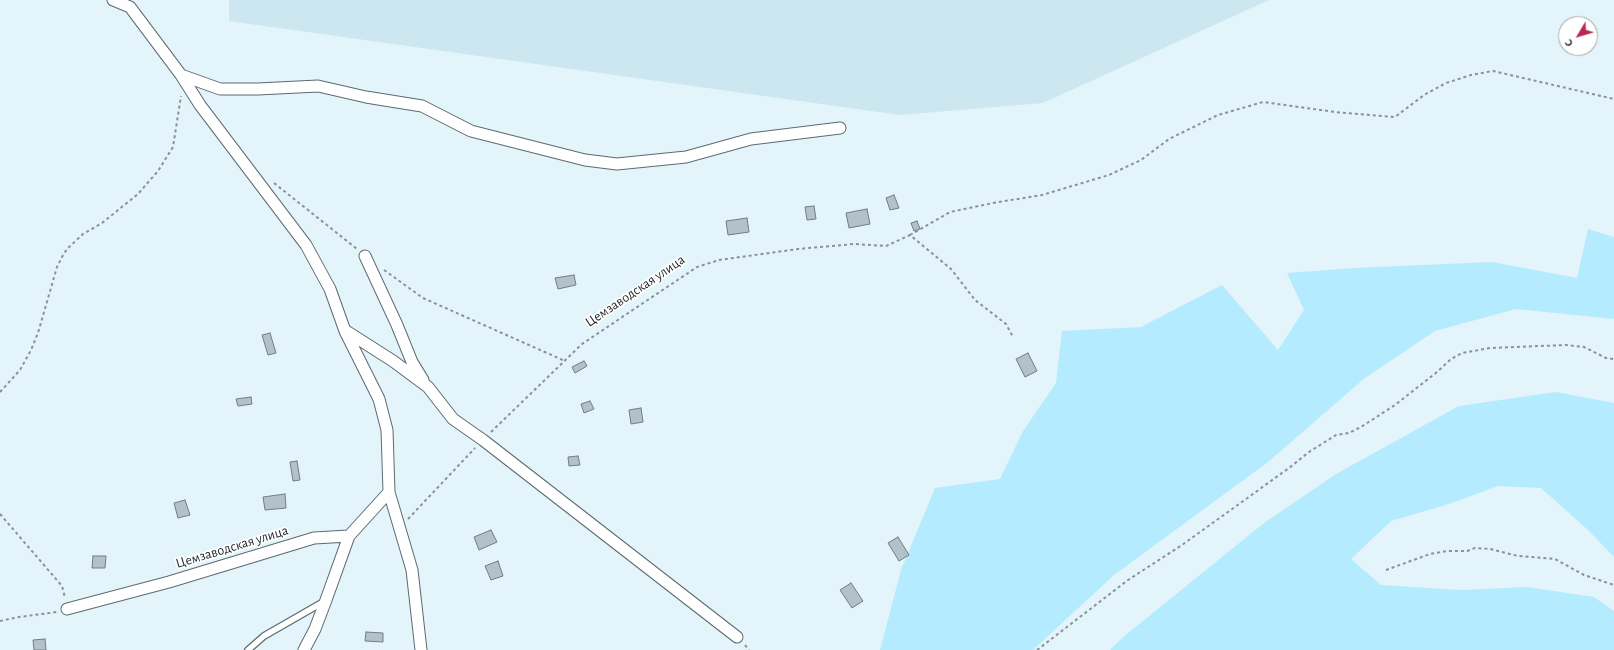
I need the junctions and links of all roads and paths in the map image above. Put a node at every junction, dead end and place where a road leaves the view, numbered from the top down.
1 (113, 0) edge
2 (181, 75) junction
3 (181, 96) dead end
4 (1614, 99) edge
5 (840, 128) dead end
6 (270, 179) dead end
7 (910, 235) junction
8 (365, 256) junction
9 (345, 331) junction
10 (1013, 337) dead end
11 (1614, 359) edge
12 (566, 361) junction
13 (428, 387) junction
14 (0, 392) edge
15 (483, 440) junction
16 (389, 492) junction
17 (0, 514) edge
18 (400, 528) junction
19 (349, 536) junction
20 (1386, 570) dead end
21 (1614, 585) edge
22 (326, 600) junction
23 (67, 609) junction
24 (0, 621) edge
25 (737, 637) dead end
26 (248, 650) edge
27 (304, 650) edge
28 (421, 650) edge
29 (1037, 650) edge

1 - 2 street
2 - 5 street
2 - 9 street
3 - 14 path
4 - 7 path, Цемзаводская улица
6 - 8 path
7 - 10 path
7 - 12 path, Цемзаводская улица
8 - 12 path
8 - 13 street
9 - 13 street
9 - 16 street
11 - 29 path
12 - 15 path, Цемзаводская улица
13 - 15 street
15 - 18 path, Цемзаводская улица
15 - 25 street
16 - 18 street
16 - 19 street
17 - 23 path
18 - 28 street
19 - 22 street
19 - 23 street, Цемзаводская улица
20 - 21 path
22 - 26 lane
22 - 27 street
23 - 24 path

